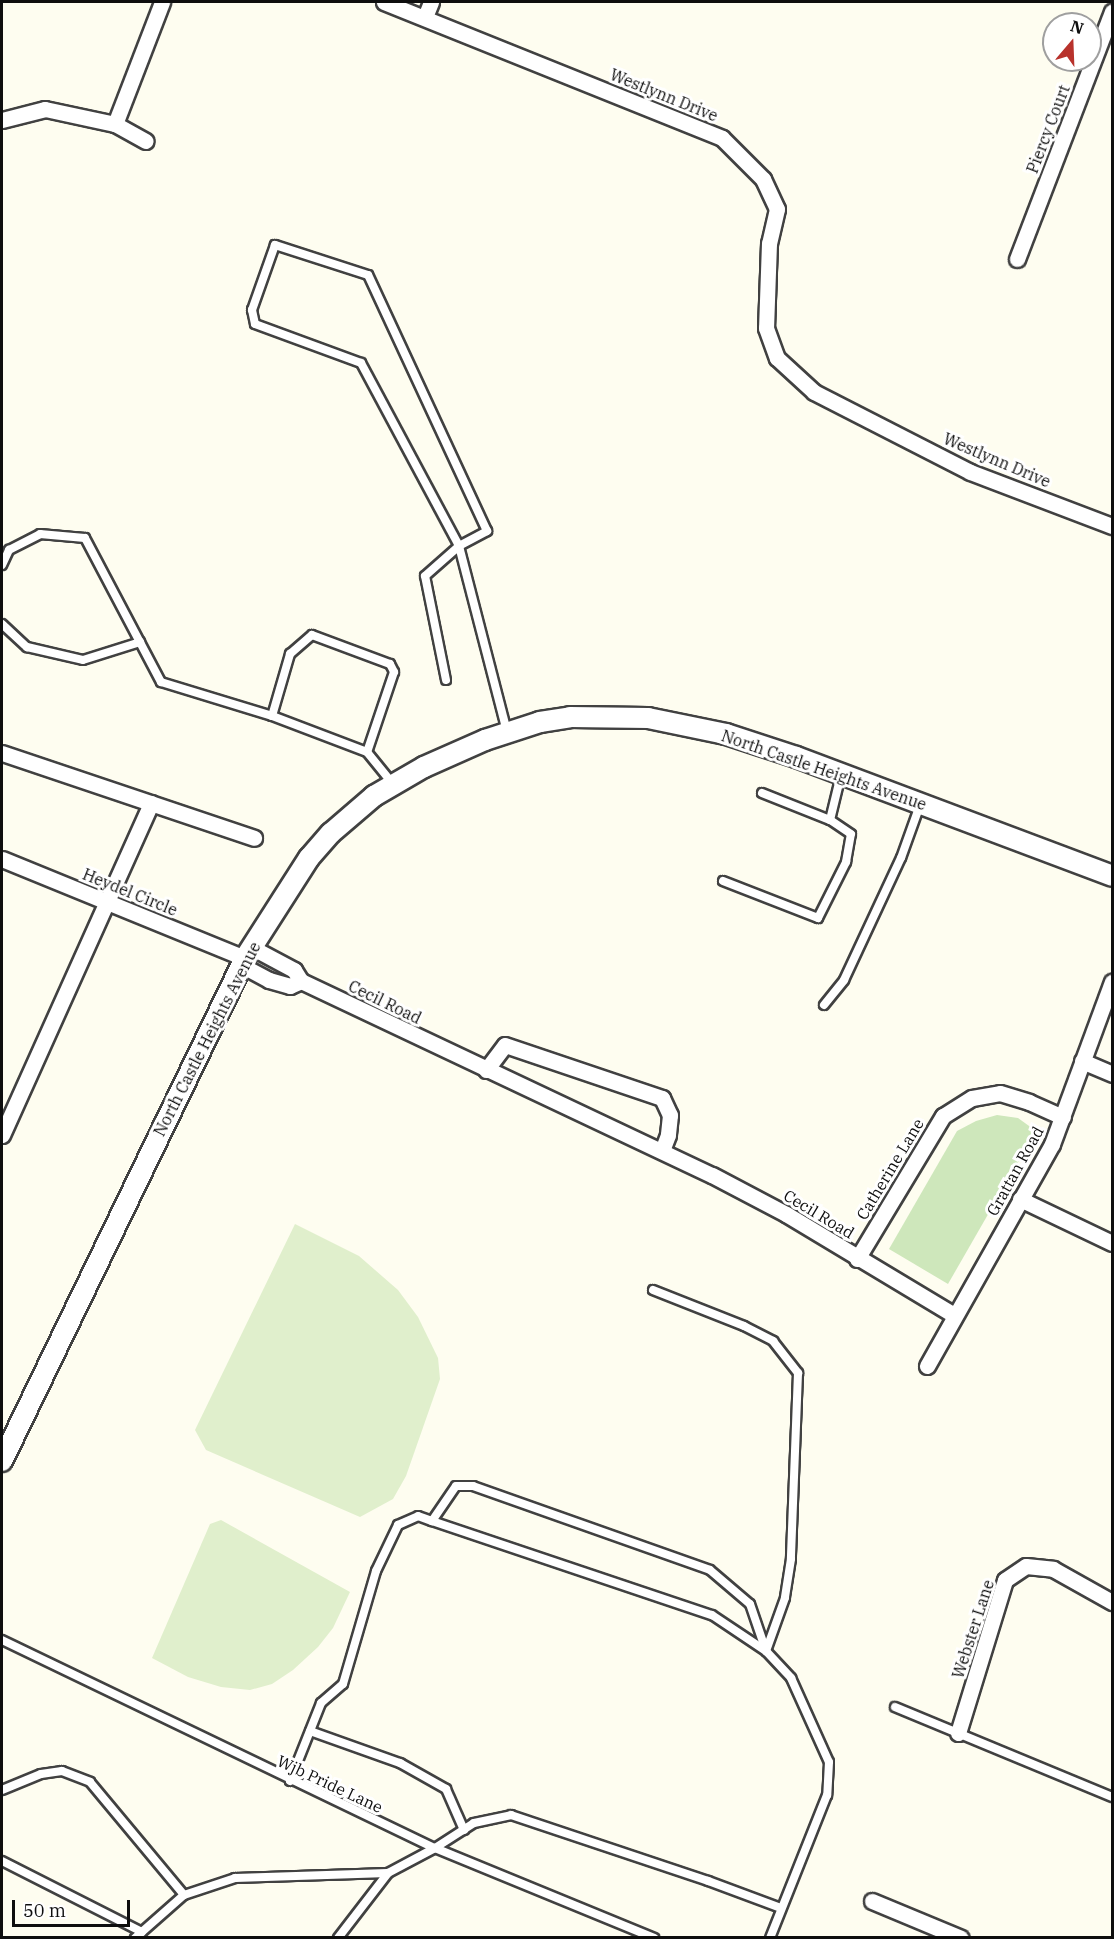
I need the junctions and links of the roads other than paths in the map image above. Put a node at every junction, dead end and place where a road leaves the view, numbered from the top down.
1 (162, 2) edge
2 (384, 2) edge
3 (431, 2) edge
4 (1113, 12) edge
5 (424, 17) junction
6 (2, 120) edge
7 (115, 124) junction
8 (146, 141) dead end
9 (1017, 259) dead end
10 (1113, 526) edge
11 (459, 546) junction
12 (2, 565) edge
13 (2, 624) edge
14 (140, 642) junction
15 (446, 681) dead end
16 (273, 716) junction
17 (507, 733) junction
18 (367, 752) junction
19 (2, 753) edge
20 (841, 774) junction
21 (393, 784) junction
22 (762, 793) dead end
23 (151, 803) junction
24 (921, 804) junction
25 (830, 820) junction
26 (254, 838) dead end
27 (2, 859) edge
28 (1113, 876) edge
29 (723, 881) dead end
30 (108, 903) junction
31 (246, 957) junction
32 (301, 981) joint
33 (1113, 982) edge
34 (824, 1005) dead end
35 (1082, 1061) junction
36 (486, 1070) junction
37 (1113, 1074) edge
38 (1063, 1117) junction
39 (2, 1135) edge
40 (662, 1151) junction
41 (1020, 1199) junction
42 (1113, 1243) edge
43 (857, 1258) junction
44 (653, 1290) dead end
45 (954, 1315) junction
46 (927, 1366) dead end
47 (2, 1461) edge
48 (432, 1521) junction
49 (1113, 1602) edge
50 (2, 1640) edge
51 (766, 1651) junction
52 (894, 1707) dead end
53 (309, 1731) junction
54 (958, 1733) junction
55 (290, 1781) junction
56 (2, 1790) edge
57 (1113, 1797) edge
58 (464, 1830) junction
59 (435, 1848) junction
60 (2, 1861) edge
61 (388, 1873) junction
62 (184, 1895) junction
63 (872, 1901) dead end
64 (781, 1908) junction
65 (347, 1934) edge
66 (138, 1935) edge
67 (338, 1938) edge
68 (654, 1938) edge
69 (770, 1938) edge
70 (961, 1938) edge

1 - 7 street
2 - 5 street, Westlynn Drive
3 - 5 street
4 - 9 street, Piercy Court
5 - 10 street, Westlynn Drive
6 - 7 street
7 - 8 street
11 - 11 lane
11 - 15 lane
11 - 17 lane
12 - 14 lane
13 - 14 lane
14 - 16 lane
16 - 18 lane
16 - 18 lane
17 - 20 street, North Castle Heights Avenue
17 - 21 street, North Castle Heights Avenue
18 - 21 lane
19 - 23 street
20 - 24 street, North Castle Heights Avenue
20 - 25 lane
21 - 31 street, North Castle Heights Avenue
22 - 25 lane
23 - 26 street
23 - 30 street
24 - 28 street, North Castle Heights Avenue
24 - 34 lane
25 - 29 lane
27 - 30 street, Heydel Circle
30 - 31 street, Heydel Circle
30 - 39 street
31 - 32 street, Heydel Circle
31 - 47 street, North Castle Heights Avenue
32 - 36 street, Cecil Road
33 - 35 street, Grattan Road
35 - 37 street
35 - 38 street, Grattan Road
36 - 40 street, Cecil Road
36 - 40 street
38 - 41 street, Grattan Road
38 - 43 street, Catherine Lane
40 - 43 street, Cecil Road
41 - 42 street
41 - 45 street, Grattan Road
43 - 45 street, Cecil Road
44 - 51 lane
45 - 46 street, Grattan Road
48 - 51 lane
48 - 51 lane
48 - 53 lane
49 - 54 street, Webster Lane
50 - 55 lane, Wjb Pride Lane
51 - 64 lane
52 - 54 lane
53 - 55 lane
53 - 58 lane
54 - 57 lane
55 - 59 lane, Wjb Pride Lane
56 - 62 lane
58 - 59 lane
58 - 64 lane
59 - 61 lane
59 - 68 lane, Wjb Pride Lane
60 - 66 lane
61 - 62 lane
61 - 65 lane
62 - 66 lane
63 - 70 street
64 - 69 lane
65 - 67 lane

